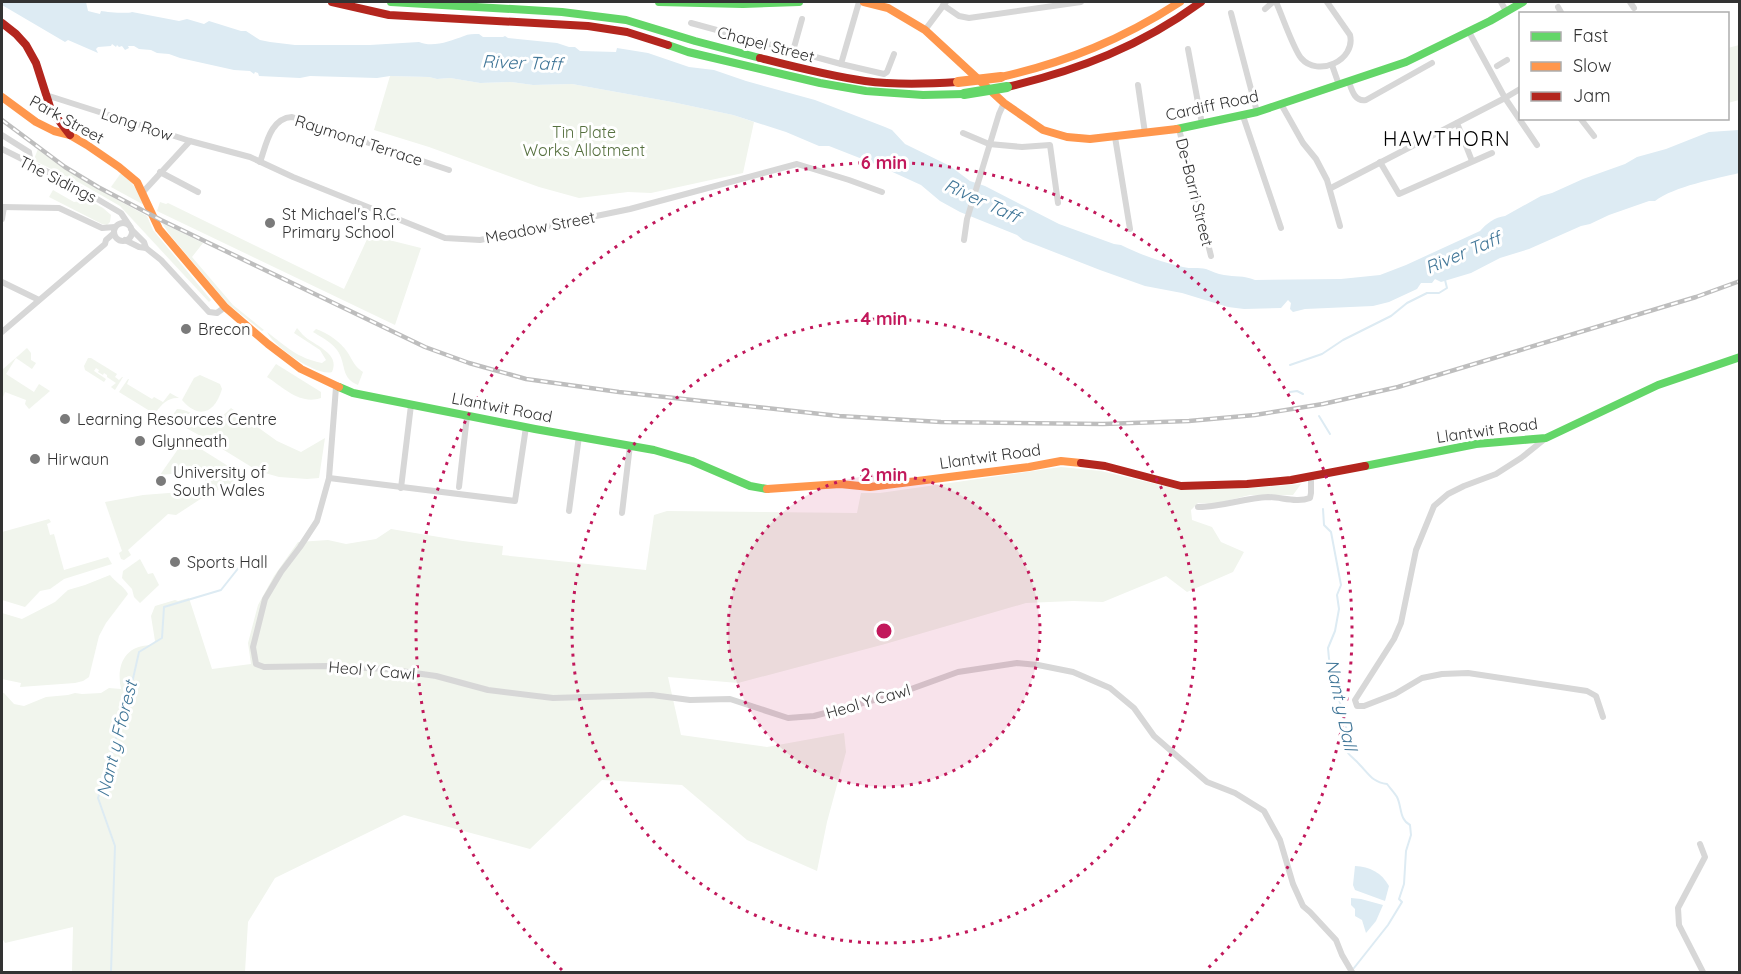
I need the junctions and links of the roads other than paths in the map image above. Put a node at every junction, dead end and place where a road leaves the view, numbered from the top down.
1 (332, 2) edge
2 (391, 2) edge
3 (659, 2) edge
4 (799, 2) edge
5 (859, 2) edge
6 (864, 2) edge
7 (1082, 2) edge
8 (1180, 2) edge
9 (1201, 2) edge
10 (1274, 2) edge
11 (1327, 2) edge
12 (1523, 2) edge
13 (1630, 2) edge
14 (945, 3) edge
15 (1503, 6) edge
16 (1558, 7) dead end
17 (1634, 8) dead end
18 (1265, 9) dead end
19 (1561, 12) edge
20 (1231, 13) dead end
21 (802, 19) dead end
22 (2, 23) edge
23 (691, 23) dead end
24 (925, 30) junction
25 (1469, 32) junction
26 (1188, 49) dead end
27 (793, 51) junction
28 (894, 54) dead end
29 (1507, 60) dead end
30 (1432, 63) dead end
31 (841, 64) junction
32 (1332, 66) junction
33 (1492, 68) junction
34 (1344, 83) junction
35 (1138, 85) dead end
36 (1519, 89) edge
37 (48, 95) junction
38 (2, 97) edge
39 (1505, 98) junction
40 (1004, 103) junction
41 (1281, 104) junction
42 (51, 110) junction
43 (1257, 112) junction
44 (1243, 116) junction
45 (1519, 119) edge
46 (1520, 120) edge
47 (1582, 120) edge
48 (36, 123) junction
49 (1457, 123) junction
50 (1202, 124) junction
51 (1179, 129) junction
52 (963, 133) dead end
53 (1145, 133) junction
54 (2, 135) edge
55 (70, 135) junction
56 (1594, 136) dead end
57 (1114, 137) junction
58 (190, 141) junction
59 (989, 144) junction
60 (1537, 145) dead end
61 (2, 149) edge
62 (1492, 153) dead end
63 (1472, 160) junction
64 (260, 162) junction
65 (1380, 162) junction
66 (28, 163) junction
67 (449, 170) dead end
68 (160, 172) junction
69 (1331, 188) junction
70 (143, 192) junction
71 (198, 192) dead end
72 (882, 192) dead end
73 (1058, 203) dead end
74 (3, 207) edge
75 (115, 210) junction
76 (2, 219) edge
77 (1340, 226) dead end
78 (130, 227) junction
79 (115, 228) junction
80 (1281, 228) dead end
81 (1130, 229) dead end
82 (123, 240) junction
83 (964, 240) dead end
84 (105, 244) junction
85 (146, 248) junction
86 (1211, 256) dead end
87 (2, 282) edge
88 (39, 300) junction
89 (225, 307) junction
90 (2, 332) edge
91 (1740, 357) edge
92 (336, 387) junction
93 (411, 405) junction
94 (467, 416) junction
95 (526, 427) junction
96 (579, 436) junction
97 (1546, 438) junction
98 (630, 445) junction
99 (1311, 477) junction
100 (329, 478) junction
101 (459, 487) dead end
102 (401, 488) junction
103 (1198, 507) dead end
104 (569, 511) dead end
105 (622, 513) dead end
106 (1603, 717) dead end
107 (1700, 844) dead end
108 (1352, 972) edge
109 (1703, 972) edge

1 - 9 main road, bridge
2 - 8 main road, bridge
3 - 4 main road
5 - 31 street
6 - 24 main road, Cardiff Road
7 - 14 street
10 - 18 street
10 - 32 street
11 - 32 street
12 - 15 main road, Cardiff Road
13 - 17 street
14 - 24 street
15 - 25 main road, Cardiff Road
16 - 19 street
20 - 43 street
21 - 27 street
22 - 37 main road
23 - 27 street, Chapel Street
24 - 40 main road, Cardiff Road
25 - 33 street
25 - 34 main road, Cardiff Road
26 - 50 street
27 - 31 street, Chapel Street
28 - 31 street, Chapel Street
29 - 33 street
30 - 34 street
32 - 34 street
33 - 39 street
34 - 41 main road, Cardiff Road
35 - 53 street
36 - 39 street
37 - 42 main road
37 - 58 street, Long Row
38 - 48 main road, Park Street
39 - 45 street
39 - 49 street
40 - 57 main road, Cardiff Road
40 - 59 street
41 - 43 main road, Cardiff Road
41 - 69 street
42 - 48 main road
42 - 55 main road
43 - 44 main road, Cardiff Road
44 - 50 main road, Cardiff Road
44 - 80 street
46 - 60 street
47 - 56 street
48 - 55 main road, Park Street
49 - 63 street
49 - 65 street
50 - 51 main road, Cardiff Road
51 - 53 main road, Cardiff Road
51 - 86 street, De-Barri Street
52 - 59 street
53 - 57 main road, Cardiff Road
54 - 66 street, The Sidings
55 - 70 main road, Park Street
57 - 81 street
58 - 64 street, Meadow Street
58 - 68 street
59 - 73 street
59 - 83 street
61 - 66 street, The Sidings
62 - 63 street
63 - 65 street
64 - 67 street, Raymond Terrace
64 - 72 street, Meadow Street
65 - 69 street
66 - 75 street, The Sidings
68 - 70 street
68 - 71 street
69 - 77 street
70 - 89 main road, Llantwit Road
74 - 76 street
74 - 79 street
75 - 78 street, The Sidings
75 - 79 street, The Sidings
78 - 79 street
78 - 82 street
78 - 85 street, The Sidings
79 - 82 street
79 - 84 street
82 - 84 street
82 - 85 street
84 - 88 street
85 - 89 street
87 - 88 street
88 - 90 street
89 - 92 main road, Llantwit Road
91 - 97 main road, Llantwit Road
92 - 93 main road, Llantwit Road
92 - 100 street
93 - 94 main road, Llantwit Road
93 - 102 street
94 - 95 main road, Llantwit Road
94 - 101 street
95 - 96 main road, Llantwit Road
95 - 102 street
96 - 98 main road, Llantwit Road
96 - 104 street
97 - 99 main road, Llantwit Road
97 - 106 street
98 - 99 main road, Llantwit Road
98 - 105 street
99 - 103 street
100 - 102 street
100 - 108 street, Heol Y Cawl
107 - 109 street

